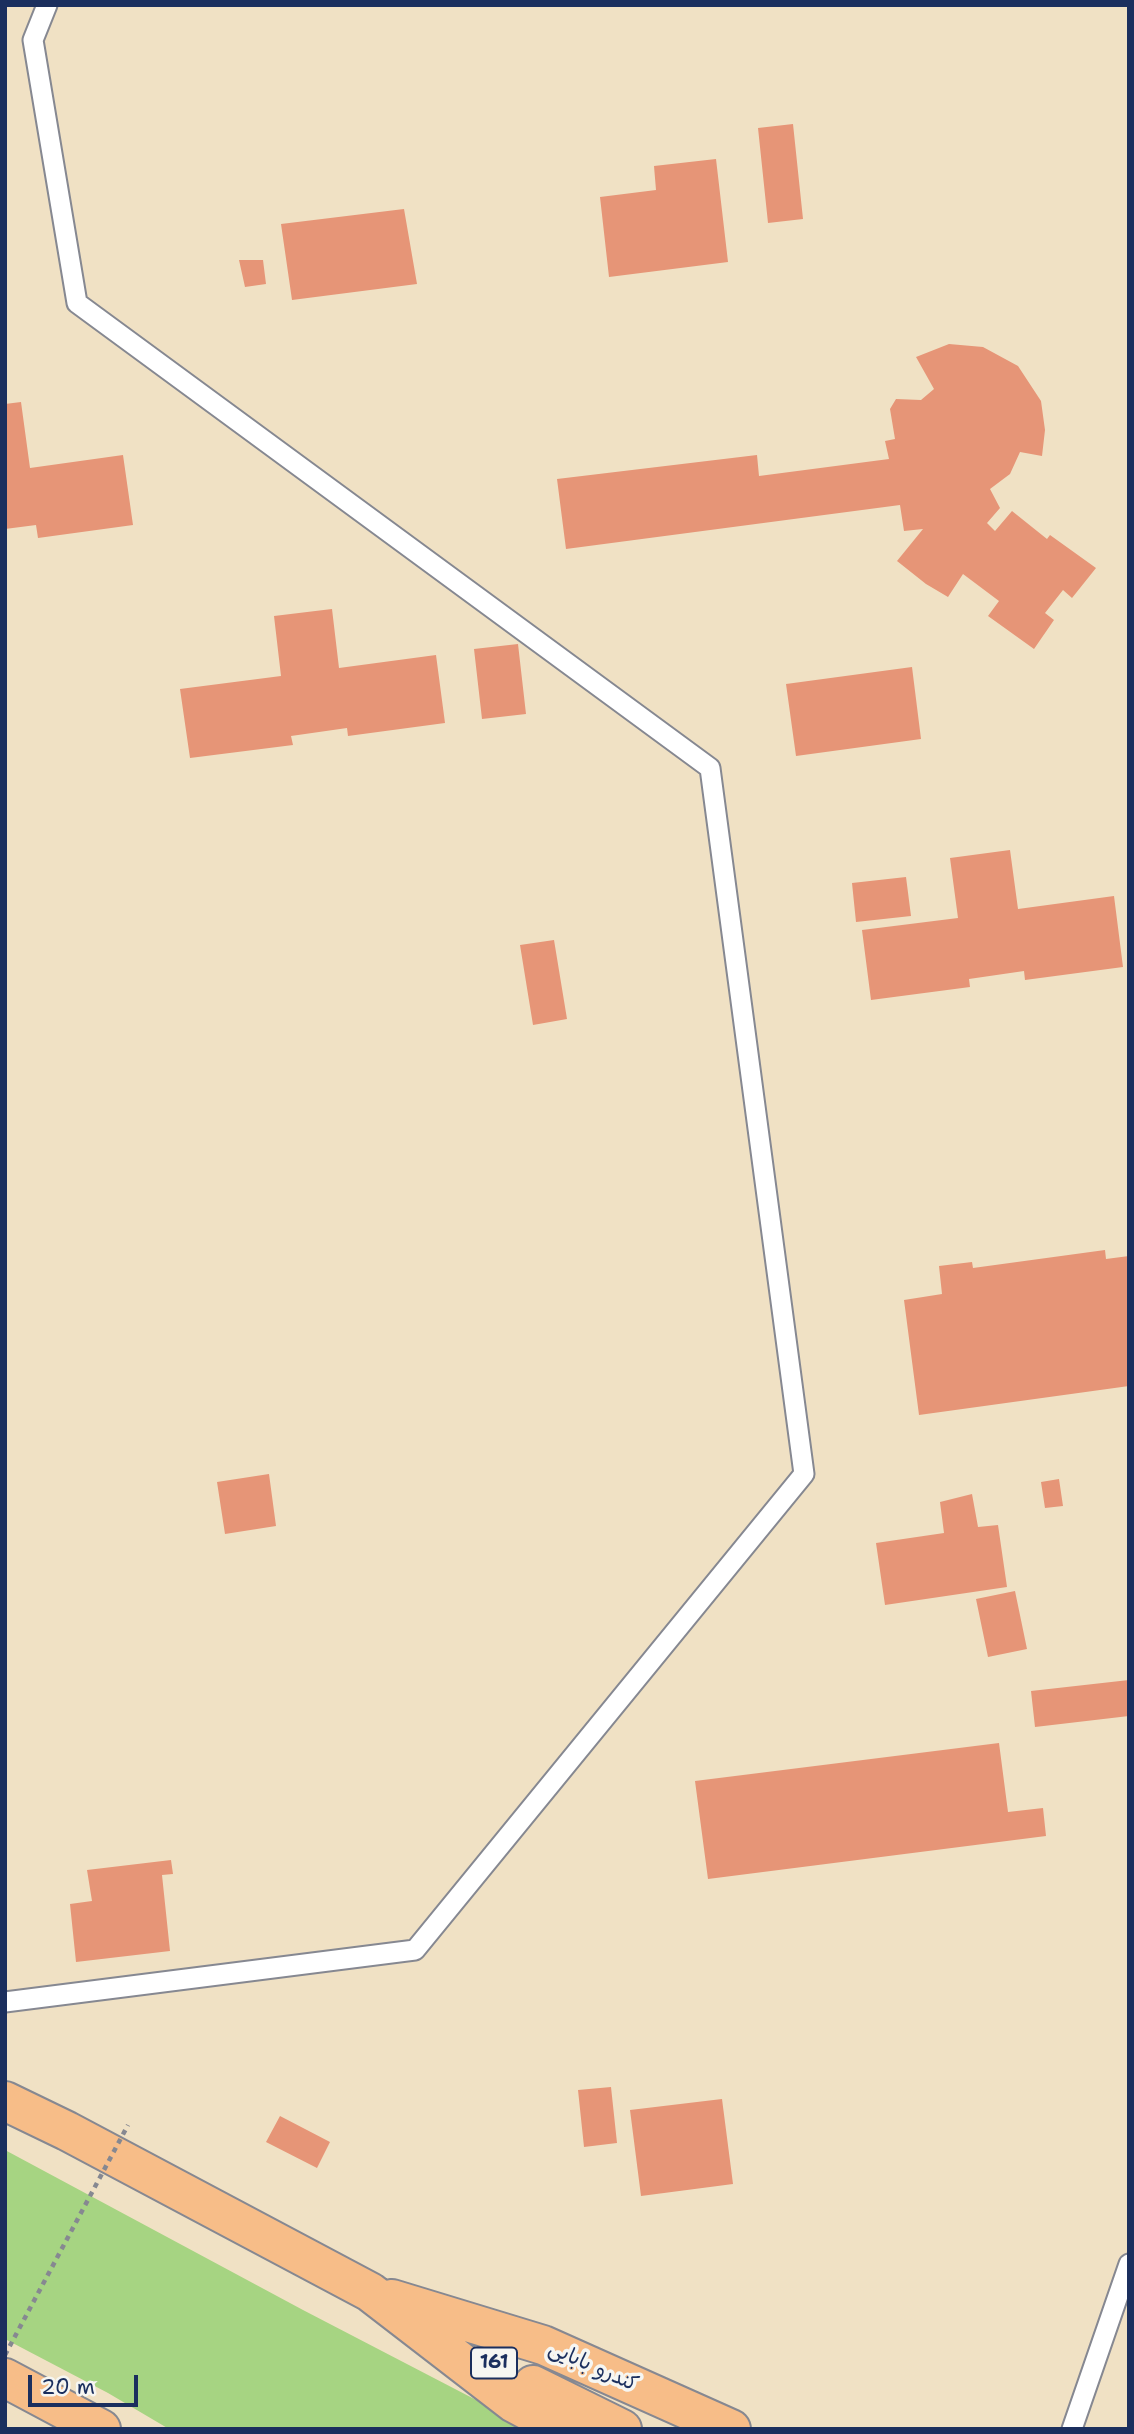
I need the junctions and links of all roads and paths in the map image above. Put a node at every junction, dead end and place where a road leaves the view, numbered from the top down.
1 (47, 5) edge
2 (5, 2002) edge
3 (5, 2101) edge
4 (128, 2125) dead end
5 (1129, 2264) edge
6 (370, 2292) junction
7 (5, 2355) edge
8 (5, 2378) edge
9 (101, 2429) edge
10 (563, 2429) edge
11 (622, 2429) edge
12 (731, 2429) edge
13 (1072, 2429) edge

1 - 2 lane
3 - 6 main road
4 - 7 path, bridge
5 - 13 lane
6 - 10 main road
6 - 11 main road, 161
6 - 12 main road, کندرو بابایی
8 - 9 main road

